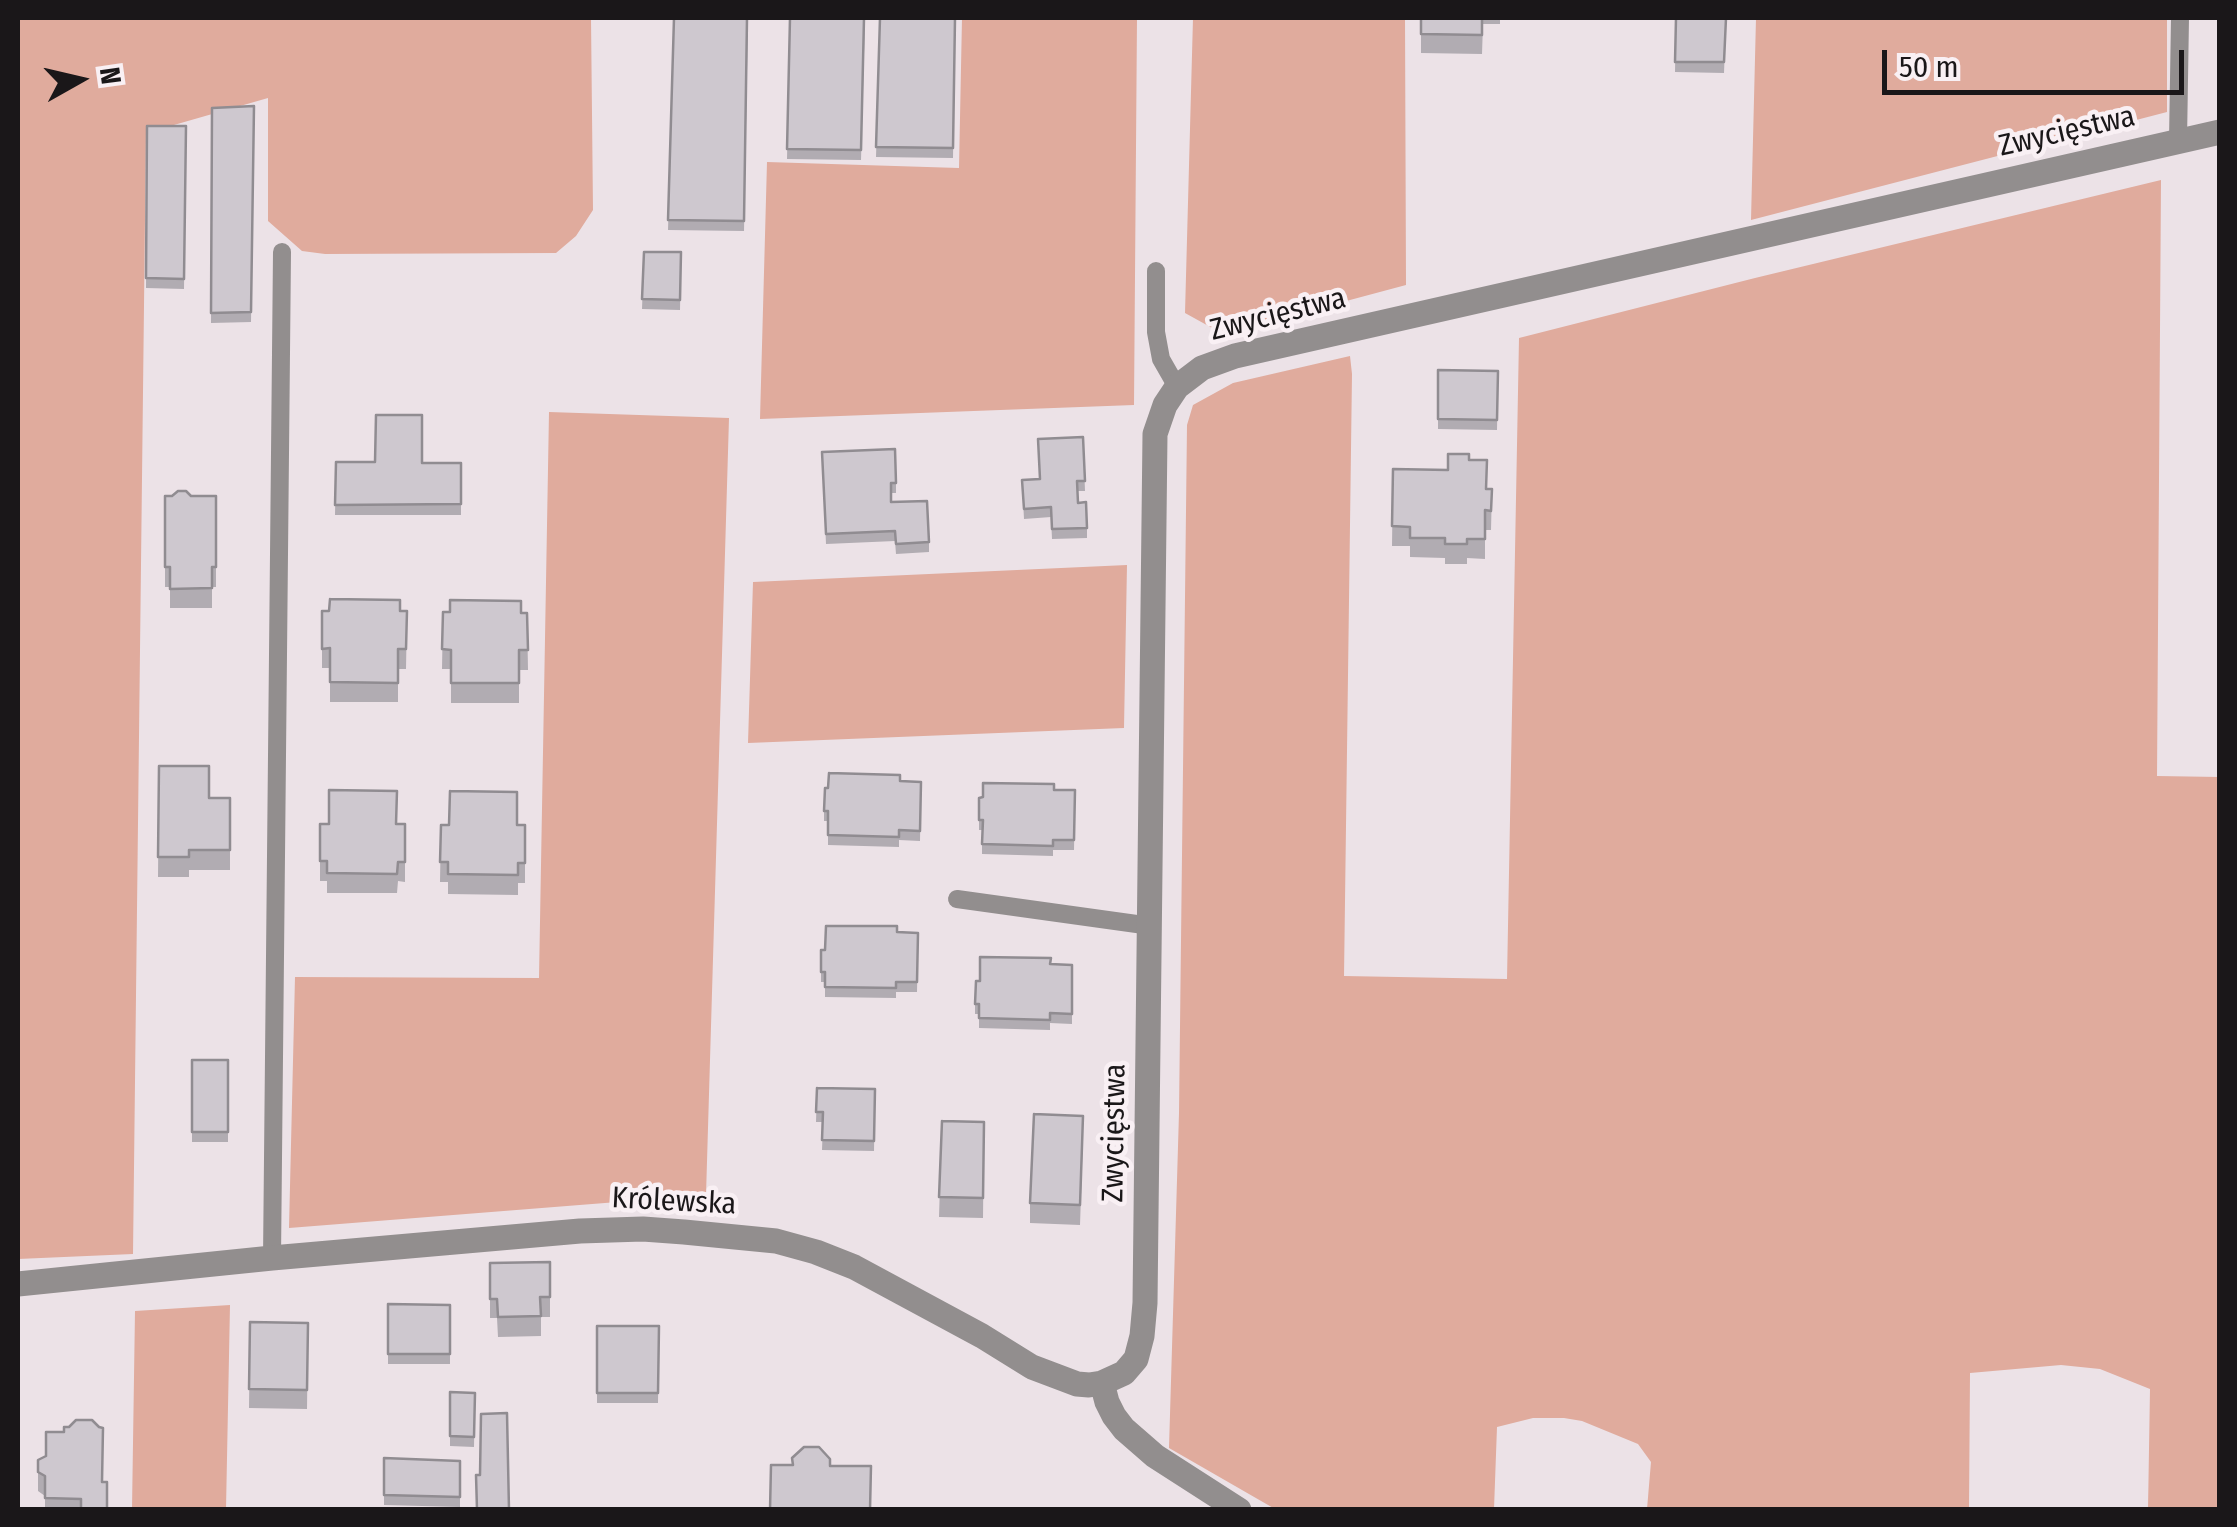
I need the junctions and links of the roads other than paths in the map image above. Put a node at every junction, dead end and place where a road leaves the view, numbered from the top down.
1 (2180, 18) edge
2 (2220, 132) edge
3 (2178, 140) junction
4 (282, 252) dead end
5 (1156, 270) dead end
6 (1177, 387) junction
7 (957, 898) dead end
8 (1151, 926) junction
9 (272, 1258) junction
10 (18, 1284) edge
11 (1102, 1383) junction
12 (1239, 1510) edge

1 - 3 lane
2 - 3 street, Zwycięstwa
3 - 6 street, Zwycięstwa
4 - 9 lane
5 - 6 lane
6 - 8 street, Zwycięstwa
7 - 8 lane
8 - 11 street, Zwycięstwa
9 - 10 street, Królewska
9 - 11 street, Królewska
11 - 12 street

